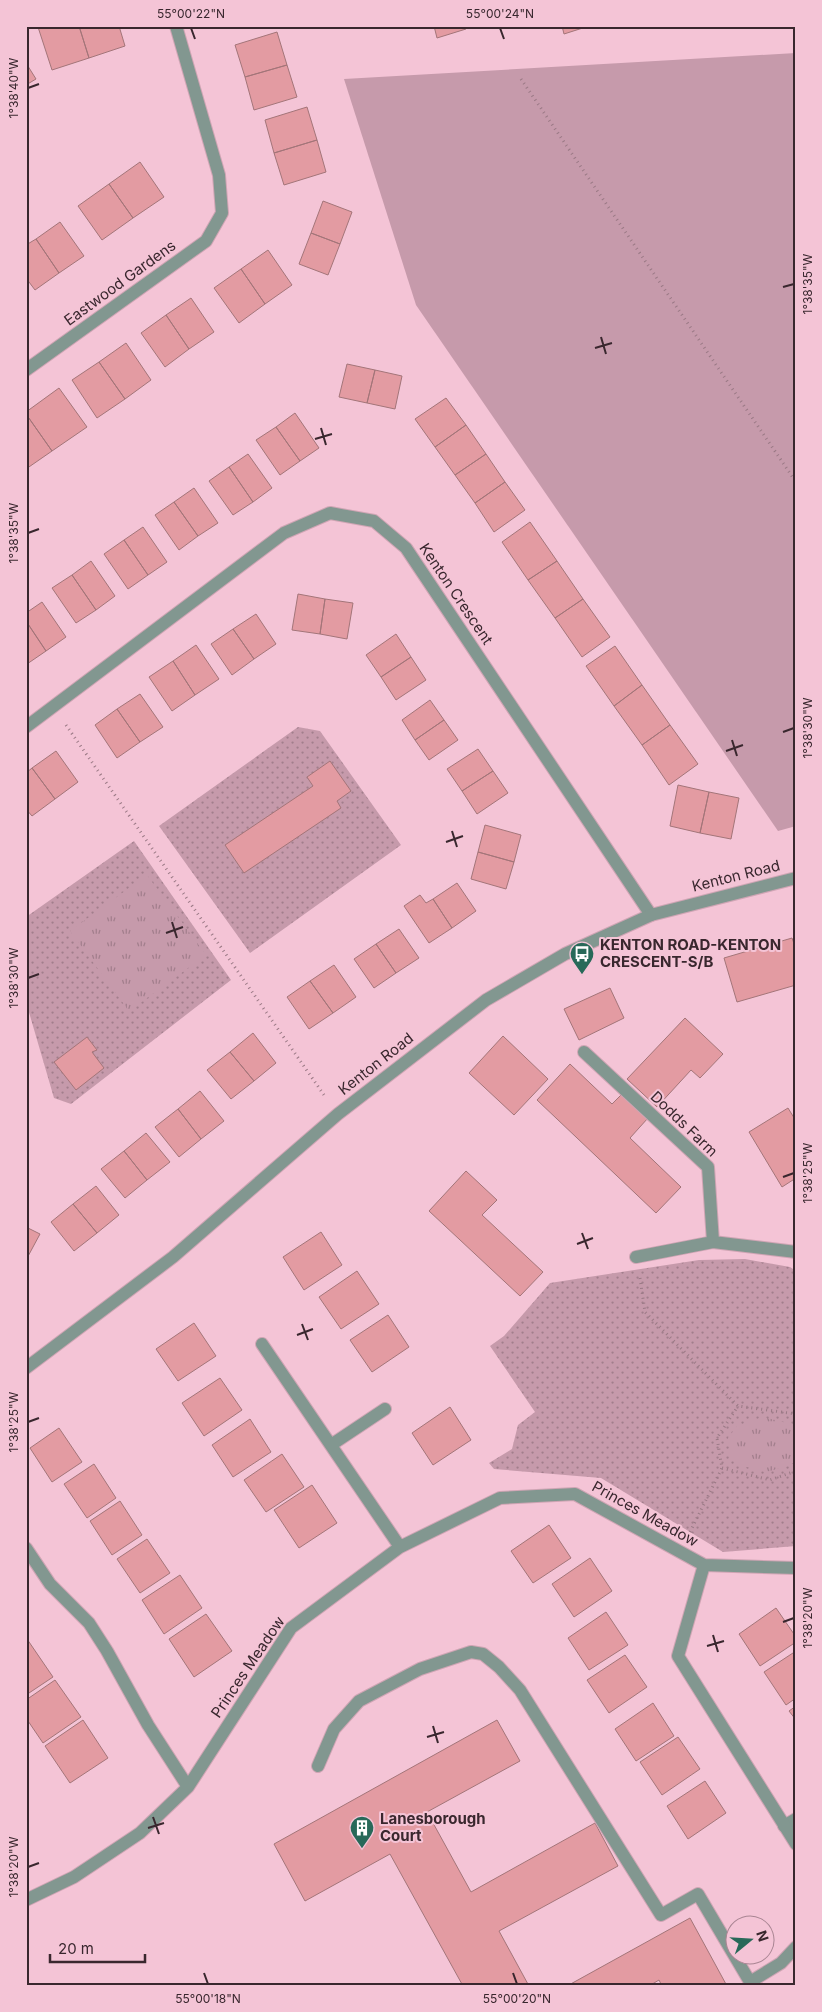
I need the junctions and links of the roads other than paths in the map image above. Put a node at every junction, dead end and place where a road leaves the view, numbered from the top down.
1 (176, 26) edge
2 (26, 370) edge
3 (26, 727) edge
4 (796, 878) edge
5 (651, 915) junction
6 (584, 1052) dead end
7 (713, 1242) junction
8 (796, 1252) edge
9 (636, 1257) road end
10 (262, 1344) dead end
11 (26, 1368) edge
12 (385, 1409) dead end
13 (331, 1445) junction
14 (400, 1547) junction
15 (26, 1548) edge
16 (704, 1566) junction
17 (32, 1568) edge
18 (796, 1568) edge
19 (318, 1766) dead end
20 (188, 1787) junction
21 (796, 1819) edge
22 (784, 1826) junction
23 (796, 1844) edge
24 (26, 1900) edge
25 (795, 1947) edge
26 (752, 1984) edge

1 - 2 street, Eastwood Gardens
3 - 5 street, Kenton Crescent
4 - 5 street, Kenton Road
5 - 11 street, Kenton Road
6 - 7 street, Dodds Farm
7 - 8 street
7 - 9 street
10 - 13 street
12 - 13 street
13 - 14 street
14 - 16 street, Princes Meadow
14 - 20 street, Princes Meadow
15 - 17 street
16 - 18 street, Princes Meadow
16 - 22 street, Princes Meadow
17 - 20 street
19 - 26 street
20 - 24 street, Princes Meadow
21 - 22 street
22 - 23 street, Princes Meadow
25 - 26 street

